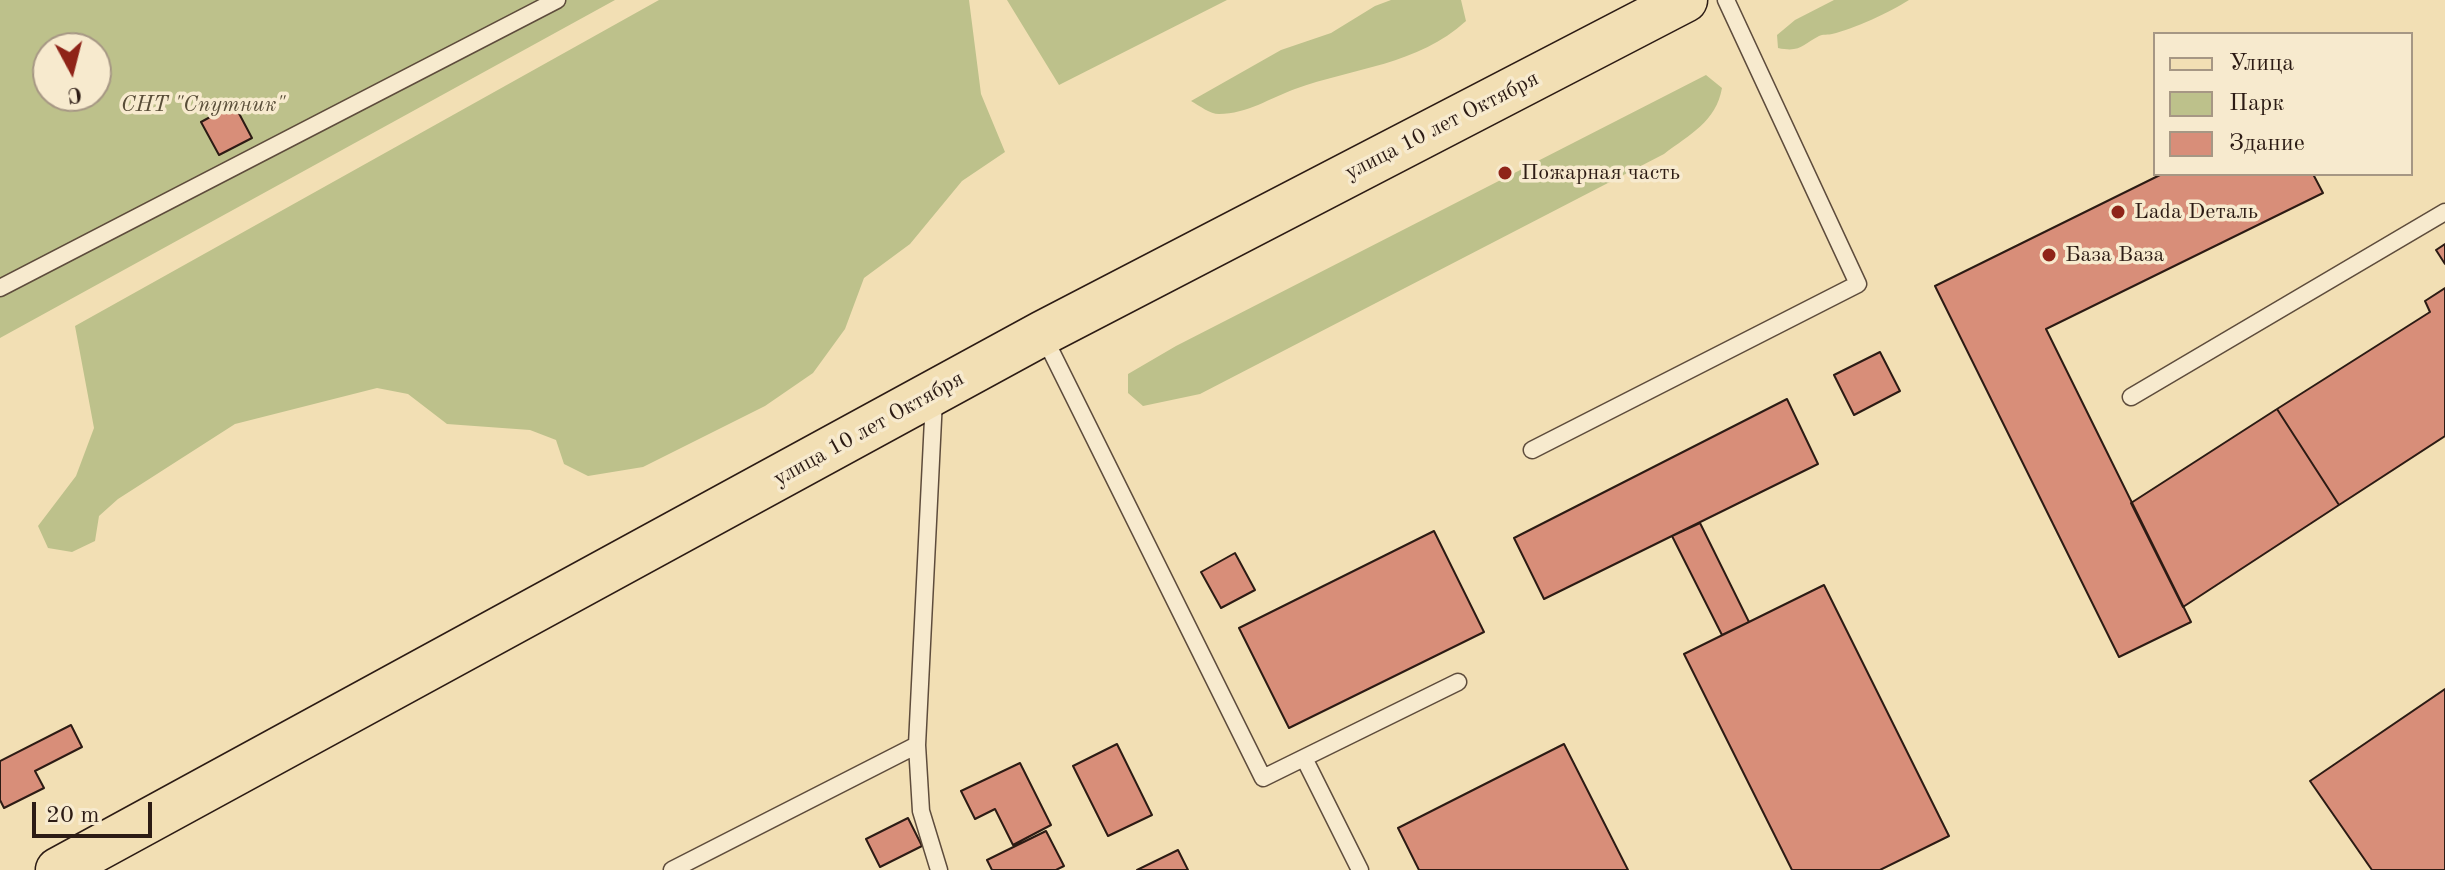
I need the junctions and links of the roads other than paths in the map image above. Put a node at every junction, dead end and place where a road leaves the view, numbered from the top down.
1 (557, 0) edge
2 (1685, 0) edge
3 (1726, 0) edge
4 (2445, 212) edge
5 (0, 288) edge
6 (1043, 333) junction
7 (934, 393) junction
8 (2131, 397) dead end
9 (1532, 450) dead end
10 (1458, 682) dead end
11 (917, 745) junction
12 (1304, 758) junction
13 (58, 870) edge
14 (672, 870) edge
15 (939, 870) edge
16 (1360, 870) edge

1 - 5 lane
2 - 6 main road, улица 10 лет Октября
3 - 9 lane
4 - 8 lane
6 - 7 main road, улица 10 лет Октября
6 - 12 lane
7 - 11 lane
7 - 13 main road, улица 10 лет Октября
10 - 12 lane
11 - 14 lane
11 - 15 lane
12 - 16 lane

